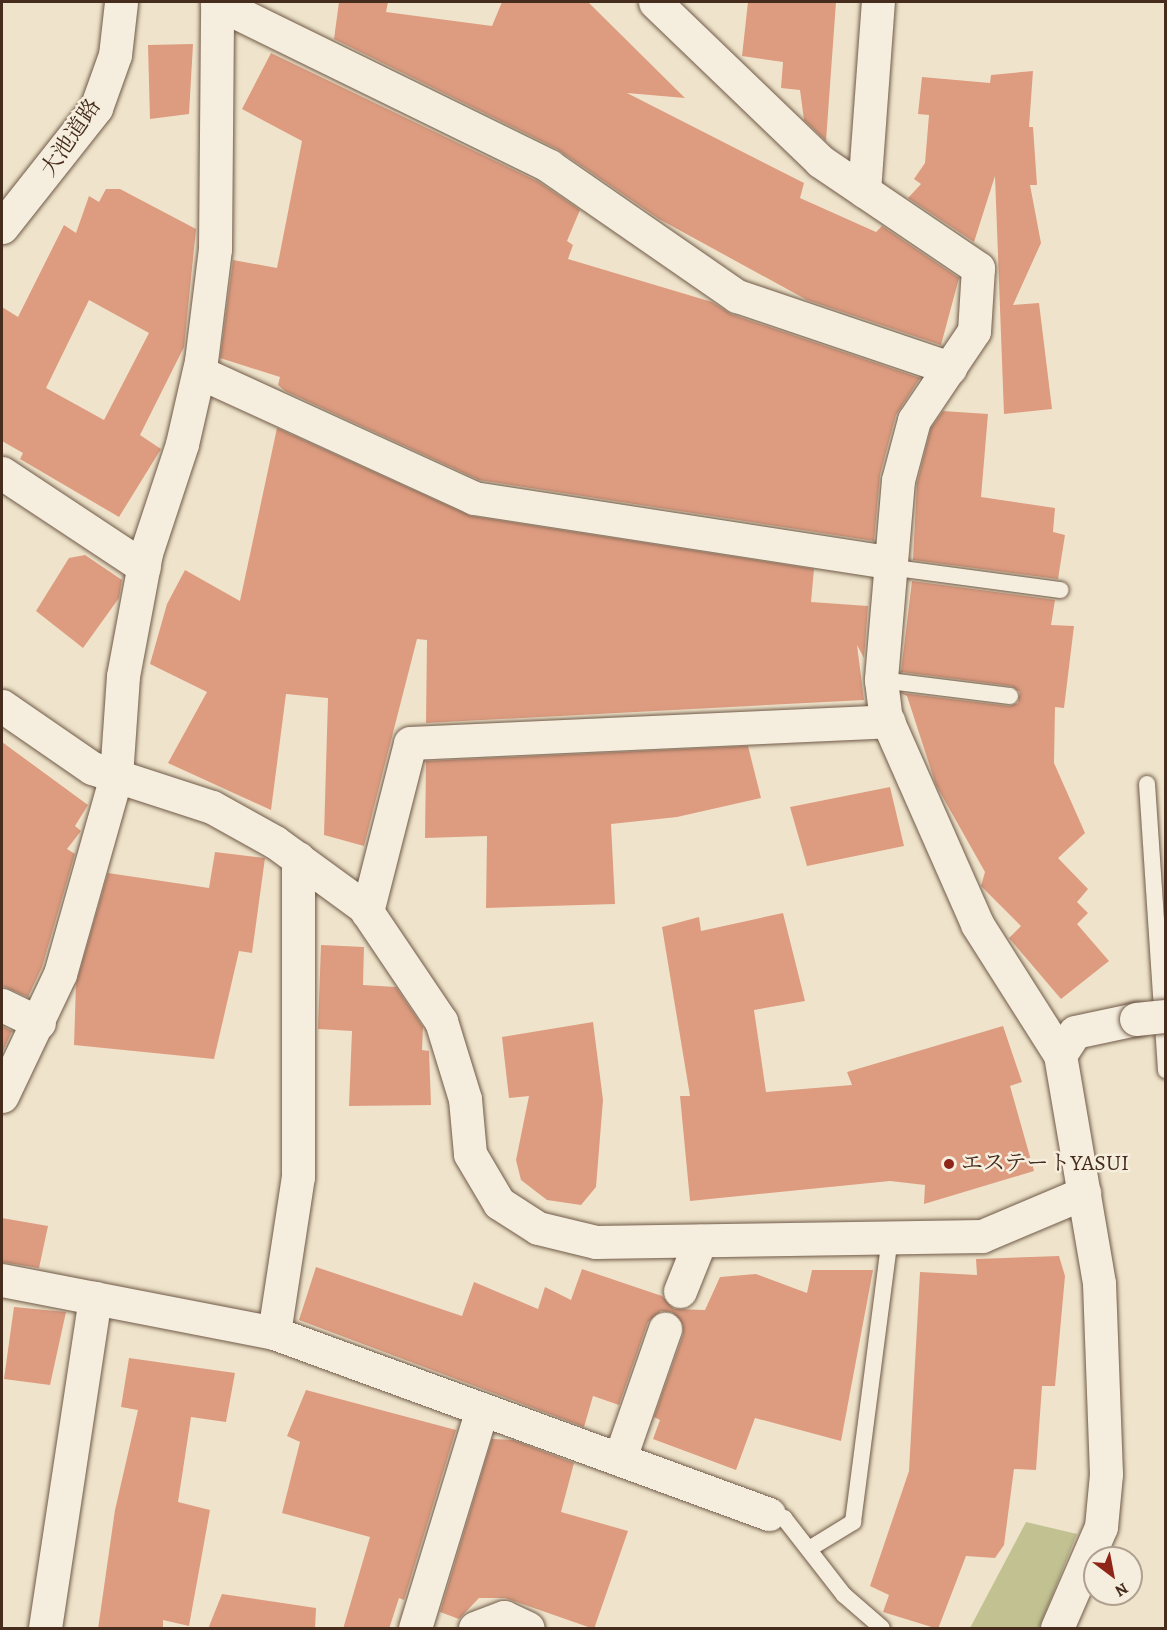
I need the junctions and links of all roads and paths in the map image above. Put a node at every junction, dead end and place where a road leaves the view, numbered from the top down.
1 (121, 2) edge
2 (217, 2) edge
3 (654, 2) edge
4 (878, 2) edge
5 (864, 191) junction
6 (2, 227) edge
7 (950, 368) junction
8 (199, 372) junction
9 (2, 473) edge
10 (888, 564) junction
11 (144, 567) junction
12 (1060, 590) dead end
13 (881, 680) junction
14 (1010, 696) dead end
15 (2, 706) edge
16 (888, 721) junction
17 (116, 776) junction
18 (1146, 784) dead end
19 (297, 858) junction
20 (367, 912) junction
21 (2, 1005) edge
22 (1151, 1017) edge
23 (39, 1023) junction
24 (1060, 1055) junction
25 (1166, 1070) edge
26 (2, 1096) edge
27 (1084, 1193) junction
28 (890, 1237) junction
29 (700, 1240) junction
30 (2, 1280) edge
31 (680, 1291) dead end
32 (95, 1298) junction
33 (665, 1329) dead end
34 (274, 1333) junction
35 (482, 1409) junction
36 (620, 1458) junction
37 (769, 1514) joint
38 (809, 1549) junction
39 (45, 1629) edge
40 (415, 1629) edge
41 (475, 1629) edge
42 (528, 1629) edge
43 (882, 1629) edge
44 (1058, 1629) edge

1 - 6 street, 大池道路
2 - 7 street
2 - 8 street
3 - 5 street
4 - 5 street
5 - 7 street
7 - 10 street
8 - 10 street
8 - 11 street
9 - 11 street
10 - 12 lane
10 - 13 street
11 - 17 street
13 - 14 lane
13 - 16 street
15 - 17 street
16 - 20 street
16 - 24 street
17 - 19 street
17 - 23 street
18 - 25 lane
19 - 20 street
19 - 34 street
20 - 29 street
21 - 23 street
22 - 24 street
23 - 26 street
24 - 27 street
27 - 28 street
27 - 44 street
28 - 29 street
28 - 38 lane
29 - 31 street
30 - 32 street
32 - 34 street
32 - 39 street
33 - 36 street
34 - 35 street
35 - 36 street
35 - 40 street
36 - 37 street
37 - 38 lane
38 - 43 lane
41 - 42 street

